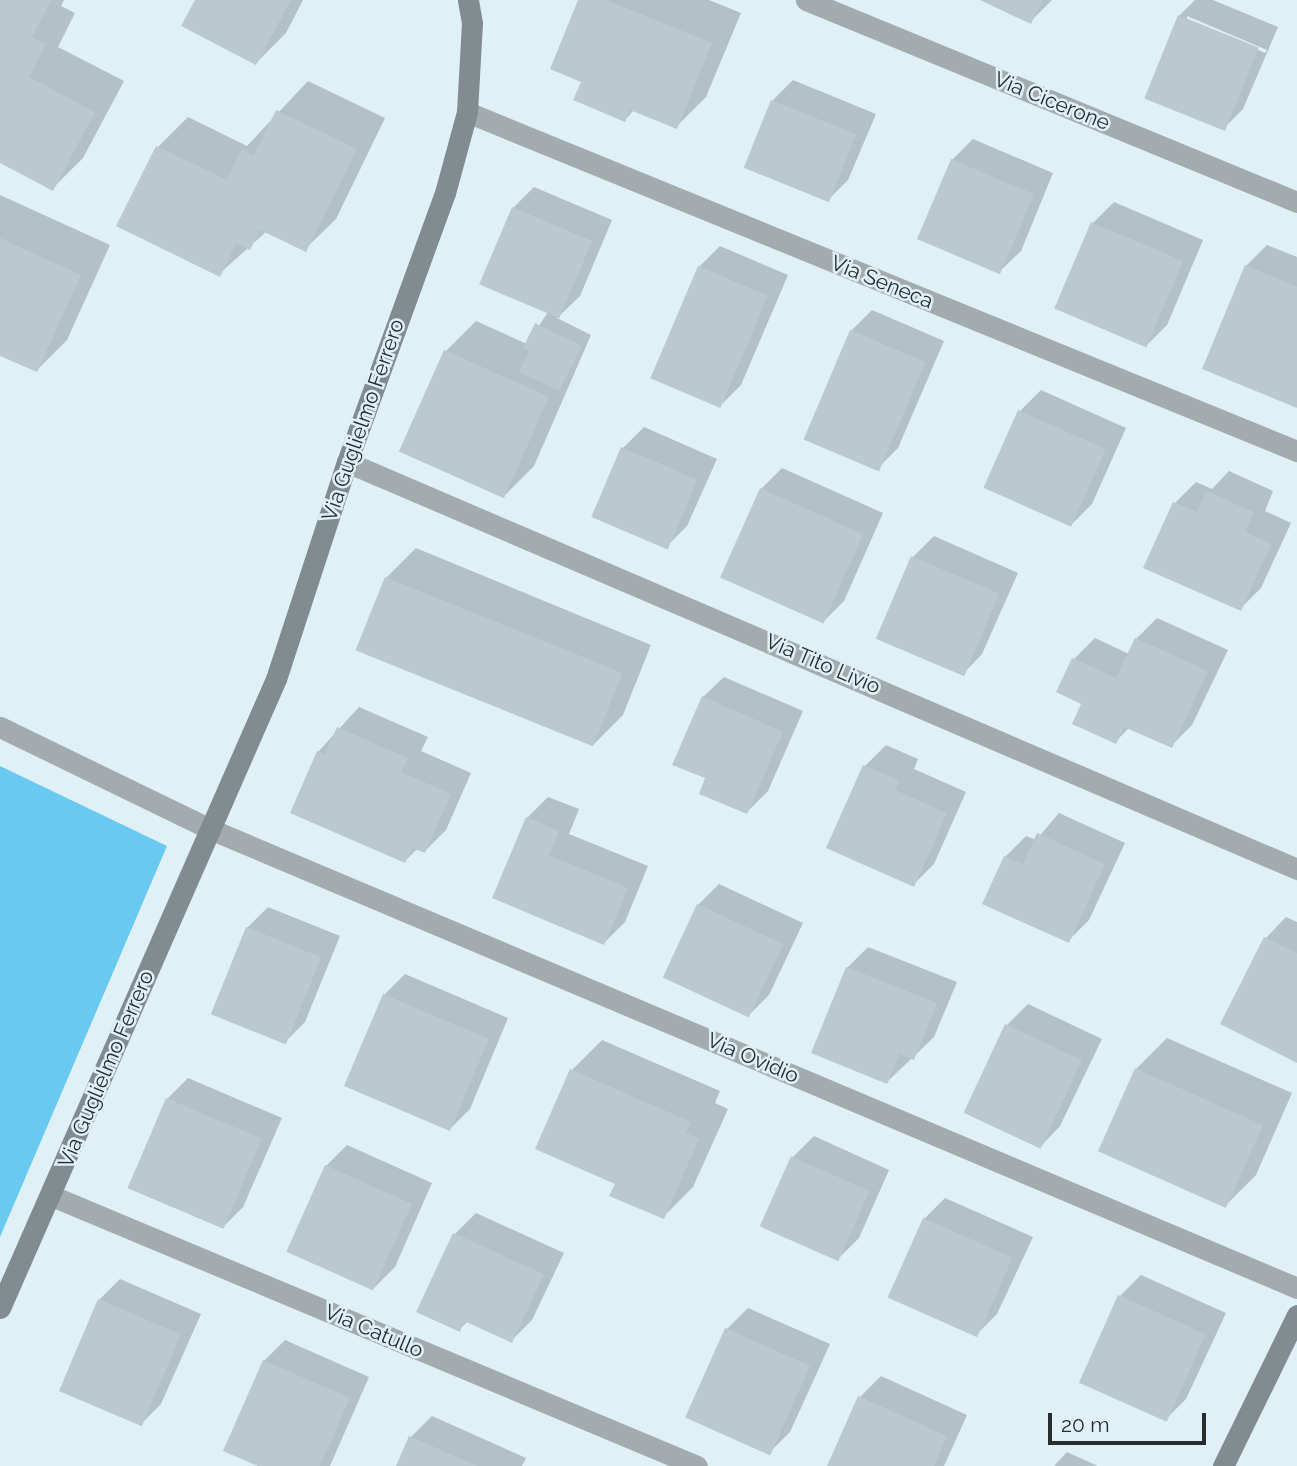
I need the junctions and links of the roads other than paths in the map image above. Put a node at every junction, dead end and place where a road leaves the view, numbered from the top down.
1 (468, 0) edge
2 (806, 0) edge
3 (467, 112) junction
4 (1297, 202) edge
5 (1297, 451) edge
6 (347, 462) junction
7 (0, 727) edge
8 (210, 829) junction
9 (1297, 869) edge
10 (52, 1196) junction
11 (1297, 1287) edge
12 (0, 1308) edge
13 (1297, 1315) edge
14 (697, 1466) edge
15 (1223, 1466) edge

1 - 3 street, Via Guglielmo Ferrero
2 - 4 street, Via Cicerone
3 - 5 street, Via Seneca
3 - 6 street, Via Guglielmo Ferrero
6 - 8 street, Via Guglielmo Ferrero
6 - 9 street, Via Tito Livio
7 - 8 street
8 - 10 street, Via Guglielmo Ferrero
8 - 11 street, Via Ovidio
10 - 12 street, Via Guglielmo Ferrero
10 - 14 street, Via Catullo
13 - 15 street

